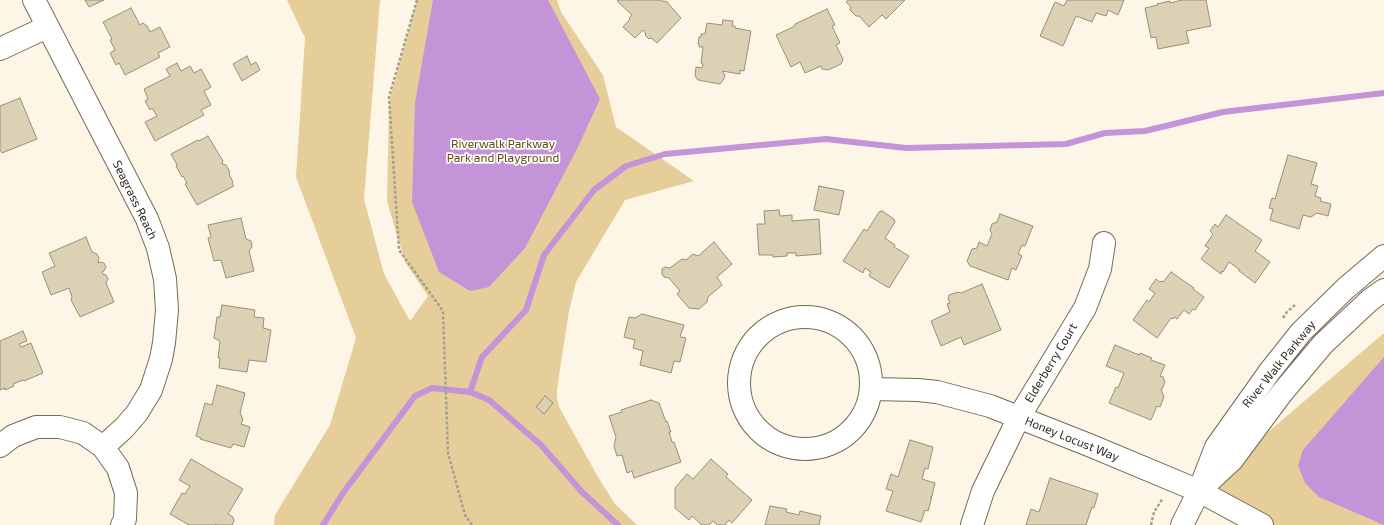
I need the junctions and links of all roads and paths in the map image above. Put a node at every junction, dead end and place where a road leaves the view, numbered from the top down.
1 (34, 0) edge
2 (416, 0) edge
3 (47, 27) junction
4 (0, 49) edge
5 (1104, 243) dead end
6 (1384, 256) edge
7 (1384, 290) edge
8 (872, 389) junction
9 (1019, 417) junction
10 (0, 446) edge
11 (103, 447) junction
12 (1199, 491) junction
13 (122, 525) edge
14 (472, 525) edge
15 (972, 525) edge
16 (1182, 525) edge
17 (1262, 525) edge

1 - 3 street, Seagrass Reach
2 - 14 path
3 - 4 street
3 - 11 street, Seagrass Reach
5 - 9 street, Elderberry Court
6 - 12 street, River Walk Parkway
7 - 12 street, River Walk Parkway
8 - 8 street
8 - 9 street, Honey Locust Way
9 - 12 street, Honey Locust Way
9 - 15 street, Elderberry Court
10 - 11 street
11 - 13 street
12 - 16 street, River Walk Parkway
12 - 17 street, Honey Locust Way

